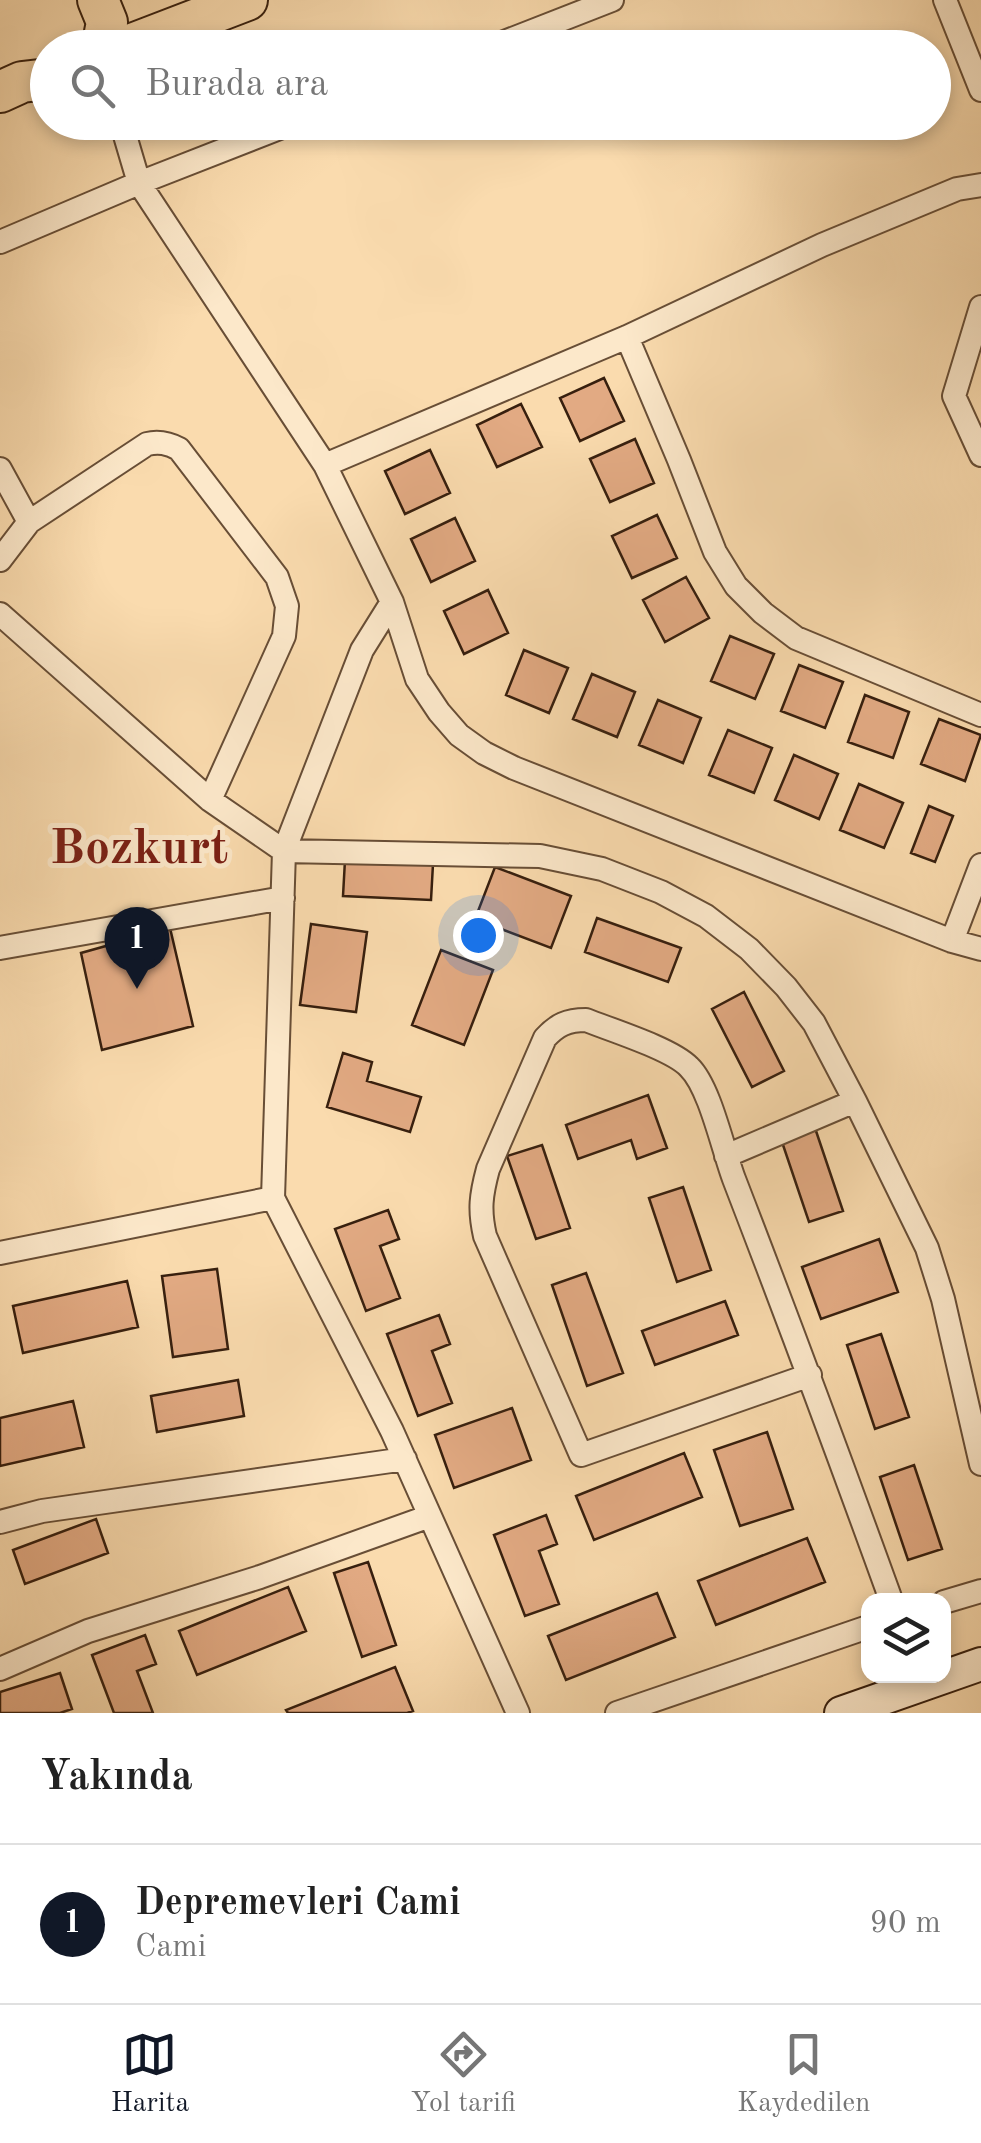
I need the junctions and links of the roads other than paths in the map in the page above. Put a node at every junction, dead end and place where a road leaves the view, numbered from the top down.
1 (98, 0) edge
2 (247, 0) edge
3 (612, 0) edge
4 (945, 0) edge
5 (105, 30) edge
6 (169, 30) edge
7 (535, 30) edge
8 (981, 90) edge
9 (126, 140) edge
10 (248, 140) edge
11 (139, 182) junction
12 (981, 185) edge
13 (0, 242) edge
14 (981, 307) edge
15 (627, 337) junction
16 (981, 456) edge
17 (325, 465) junction
18 (0, 469) edge
19 (28, 522) junction
20 (0, 560) edge
21 (392, 602) junction
22 (0, 614) edge
23 (981, 716) edge
24 (210, 800) junction
25 (284, 851) junction
26 (981, 866) edge
27 (283, 898) junction
28 (952, 941) junction
29 (0, 948) edge
30 (981, 949) edge
31 (855, 1101) junction
32 (726, 1156) junction
33 (274, 1198) junction
34 (0, 1253) edge
35 (810, 1376) junction
36 (406, 1460) junction
37 (981, 1464) edge
38 (430, 1516) junction
39 (0, 1522) edge
40 (981, 1591) edge
41 (888, 1593) edge
42 (951, 1600) edge
43 (861, 1629) edge
44 (981, 1664) edge
45 (0, 1668) edge
46 (951, 1672) edge
47 (912, 1683) edge
48 (518, 1713) edge
49 (616, 1713) edge
50 (841, 1713) edge

1 - 5 highway
2 - 6 highway
3 - 7 street
4 - 8 street
9 - 11 street
10 - 11 street
11 - 13 street
11 - 17 street
12 - 15 street
14 - 16 street
15 - 17 street
15 - 23 street
17 - 21 street
18 - 19 street
19 - 20 street
19 - 24 street
21 - 25 street
21 - 28 street
22 - 24 street
24 - 25 street
25 - 27 street
25 - 31 street
26 - 28 street
27 - 29 street
27 - 33 street
28 - 30 street
31 - 32 street
31 - 37 street
32 - 35 street
32 - 35 street
33 - 34 street
33 - 36 street
35 - 41 street
36 - 38 street
36 - 39 street
38 - 45 street
38 - 48 street
40 - 42 street
43 - 49 street
44 - 46 main road
47 - 50 main road

